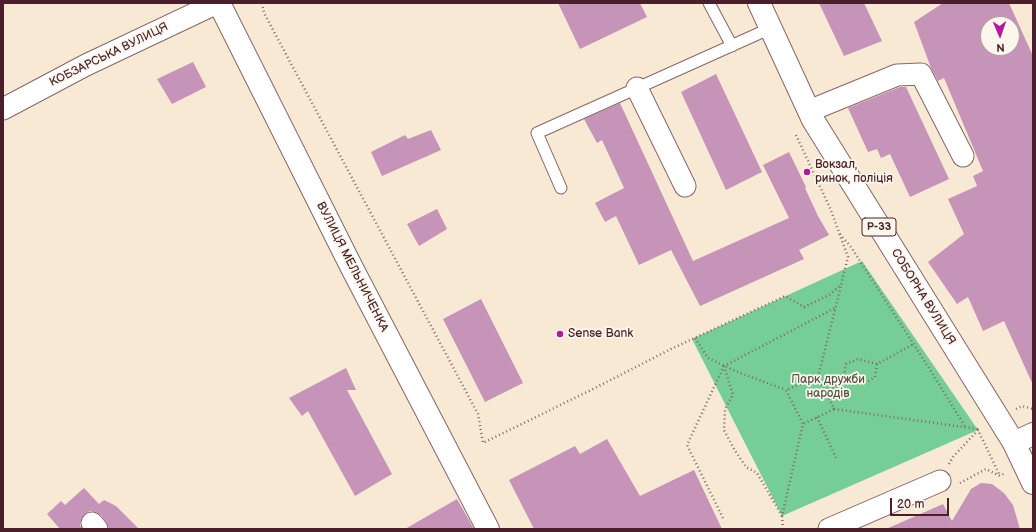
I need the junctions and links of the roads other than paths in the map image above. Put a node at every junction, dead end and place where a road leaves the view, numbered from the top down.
1 (218, 3) edge
2 (709, 3) edge
3 (759, 3) edge
4 (771, 28) junction
5 (732, 46) junction
6 (637, 88) junction
7 (3, 109) edge
8 (809, 111) junction
9 (963, 156) dead end
10 (685, 186) dead end
11 (561, 188) dead end
12 (1023, 438) edge
13 (1029, 474) edge
14 (940, 481) road end
15 (488, 529) edge
16 (829, 529) edge

1 - 7 street, КОБЗАРСЬКА ВУЛИЦЯ
1 - 15 street, ВУЛИЦЯ МЕЛЬНИЧЕНКА
2 - 5 lane
3 - 4 street, СОБОРНА ВУЛИЦЯ / Р-33
4 - 5 lane
4 - 8 street, СОБОРНА ВУЛИЦЯ / Р-33
5 - 6 lane
6 - 10 street
6 - 11 lane
8 - 9 street
8 - 12 street, СОБОРНА ВУЛИЦЯ / Р-33
12 - 13 street, СОБОРНА ВУЛИЦЯ / Р-33
14 - 16 street

